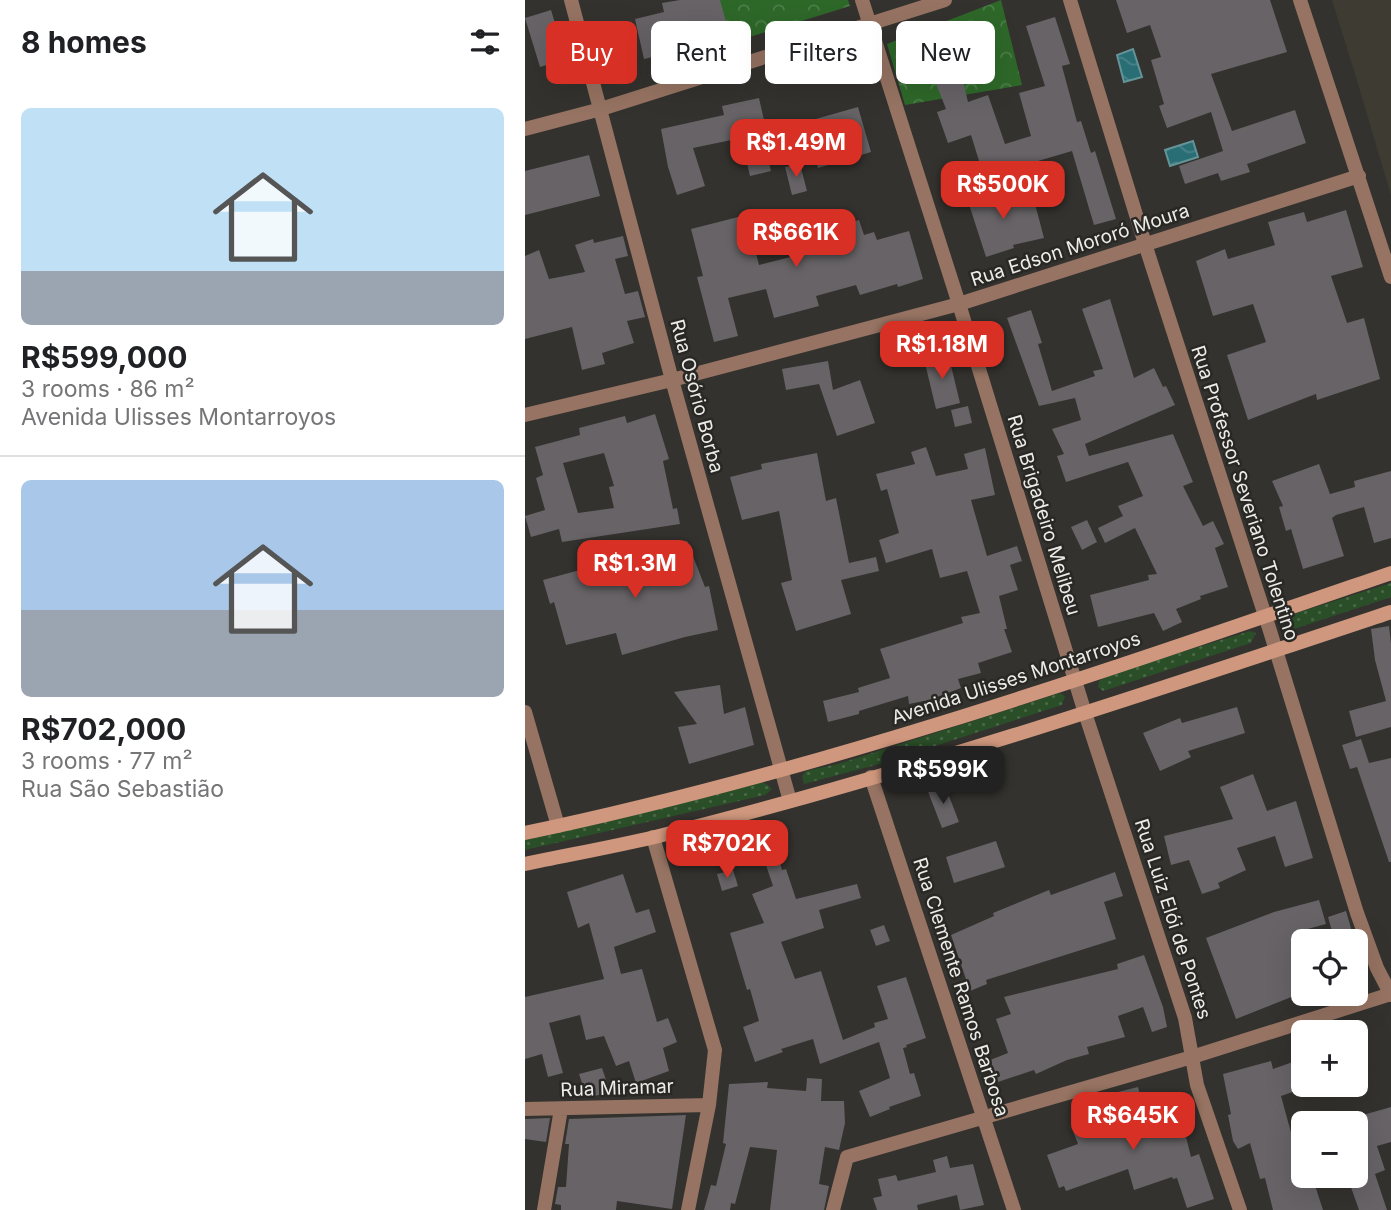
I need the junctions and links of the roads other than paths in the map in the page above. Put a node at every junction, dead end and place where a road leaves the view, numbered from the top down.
1 (571, 0) edge
2 (862, 0) edge
3 (944, 0) edge
4 (1070, 0) edge
5 (1300, 0) edge
6 (869, 21) edge
7 (882, 21) edge
8 (765, 58) edge
9 (882, 63) edge
10 (601, 109) junction
11 (525, 129) edge
12 (1359, 176) junction
13 (1145, 244) junction
14 (1391, 277) edge
15 (959, 304) junction
16 (672, 380) junction
17 (525, 415) edge
18 (1391, 573) edge
19 (1391, 612) edge
20 (1265, 616) junction
21 (1276, 650) junction
22 (1075, 681) junction
23 (525, 712) edge
24 (1085, 713) junction
25 (781, 771) junction
26 (871, 777) junction
27 (790, 801) junction
28 (558, 827) junction
29 (525, 833) edge
30 (653, 837) junction
31 (525, 864) edge
32 (1391, 994) edge
33 (1192, 1057) junction
34 (709, 1105) junction
35 (525, 1109) edge
36 (561, 1109) junction
37 (983, 1119) junction
38 (544, 1210) edge
39 (688, 1210) edge
40 (833, 1210) edge
41 (1014, 1210) edge
42 (1240, 1210) edge

1 - 10 street, Rua Osório Borba
2 - 6 street, Rua Brigadeiro Melibeu
3 - 7 street
4 - 13 street, Rua Professor Severiano Tolentino
5 - 12 street
8 - 10 street
9 - 15 street, Rua Brigadeiro Melibeu
10 - 11 street
10 - 16 street, Rua Osório Borba
12 - 13 street, Rua Edson Mororó Moura
12 - 14 street
13 - 15 street, Rua Edson Mororó Moura
13 - 20 street, Rua Professor Severiano Tolentino
15 - 16 street, Rua Edson Mororó Moura
15 - 22 street, Rua Brigadeiro Melibeu
16 - 17 street, Rua Edson Mororó Moura
16 - 25 street, Rua Osório Borba
18 - 20 main road, Avenida Ulisses Montarroyos
19 - 21 main road
20 - 21 street, Rua Professor Severiano Tolentino
20 - 22 main road, Avenida Ulisses Montarroyos
21 - 24 main road
21 - 32 street, Rua Professor Severiano Tolentino
22 - 24 street, Rua Luiz Elói de Pontes
22 - 25 main road, Avenida Ulisses Montarroyos
23 - 28 street
24 - 26 main road
24 - 33 street, Rua Luiz Elói de Pontes
25 - 27 street, Rua Osório Borba
25 - 28 main road, Avenida Ulisses Montarroyos
26 - 27 main road
26 - 37 street, Rua Clemente Ramos Barbosa
27 - 30 main road
28 - 29 main road, Avenida Ulisses Montarroyos
30 - 31 main road
30 - 34 street
32 - 33 street
33 - 37 street
33 - 42 street, Rua Luiz Elói de Pontes
34 - 36 street, Rua Miramar
34 - 39 street
35 - 36 street, Rua Miramar
36 - 38 street
37 - 40 street
37 - 41 street, Rua Clemente Ramos Barbosa

